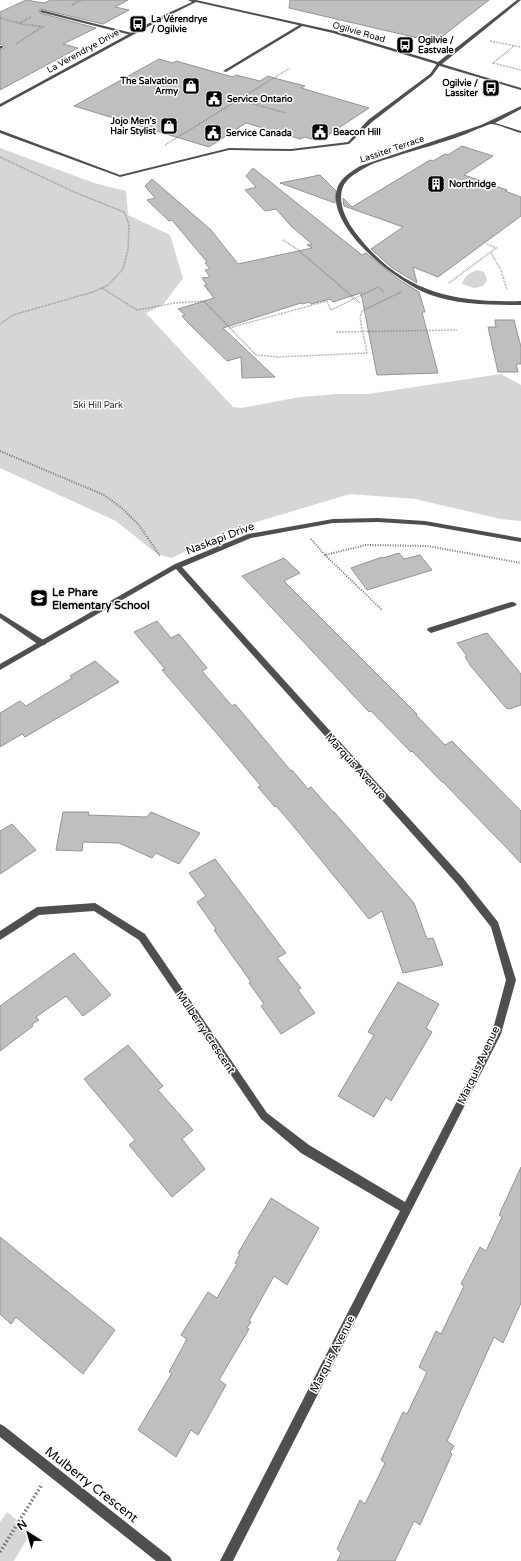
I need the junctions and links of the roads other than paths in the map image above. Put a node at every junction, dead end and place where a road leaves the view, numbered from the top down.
1 (190, 0) edge
2 (519, 0) edge
3 (196, 1) junction
4 (41, 11) dead end
5 (302, 25) junction
6 (131, 34) junction
7 (438, 65) junction
8 (225, 71) dead end
9 (521, 89) edge
10 (1, 104) edge
11 (521, 107) edge
12 (492, 123) junction
13 (0, 131) edge
14 (521, 132) edge
15 (521, 304) edge
16 (521, 540) edge
17 (177, 566) junction
18 (513, 604) dead end
19 (0, 615) edge
20 (431, 630) dead end
21 (42, 643) junction
22 (0, 667) edge
23 (0, 936) edge
24 (407, 1209) junction
25 (0, 1430) edge
26 (166, 1561) edge
27 (226, 1561) edge

1 - 3 street, Ogilvie Road
2 - 7 street
3 - 5 street, Ogilvie Road
3 - 6 street, La Vérendrye Drive
4 - 6 street
5 - 7 street, Ogilvie Road
5 - 8 street
6 - 10 street, La Vérendrye Drive
7 - 9 street, Ogilvie Road
7 - 13 street
11 - 12 street, Lassiter Terrace
12 - 14 street
12 - 15 street, Lassiter Terrace
16 - 17 street, Naskapi Drive
17 - 21 street, Naskapi Drive
17 - 24 street, Marquis Avenue
18 - 20 street
19 - 21 street
21 - 22 street, Naskapi Drive
23 - 24 street, Mulberry Crescent
24 - 27 street, Marquis Avenue
25 - 26 street, Mulberry Crescent

